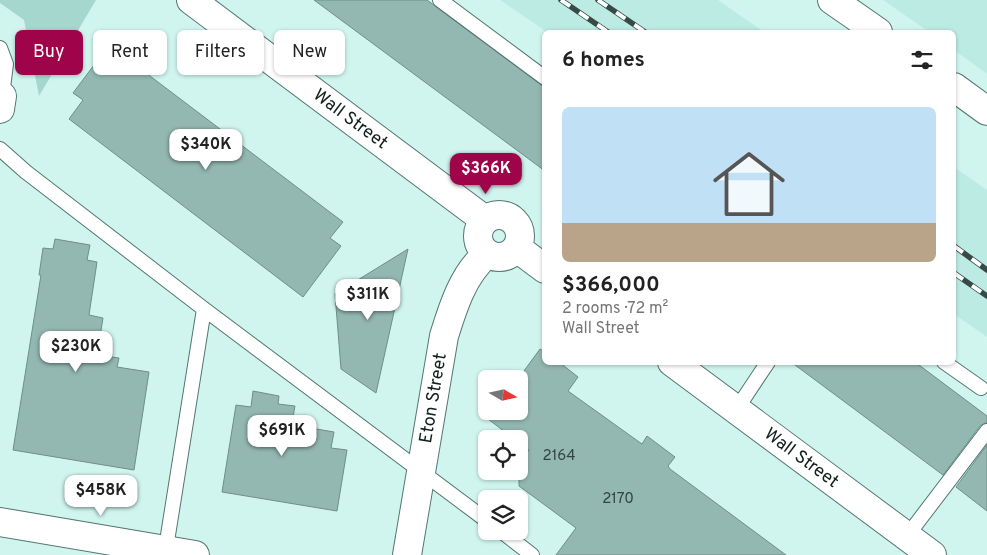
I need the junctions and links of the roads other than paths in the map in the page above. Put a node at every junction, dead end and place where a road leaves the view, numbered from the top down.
1 (440, 0) edge
2 (832, 0) edge
3 (196, 2) edge
4 (875, 30) edge
5 (0, 48) edge
6 (542, 76) edge
7 (956, 88) edge
8 (1, 102) edge
9 (987, 111) edge
10 (0, 149) edge
11 (485, 220) junction
12 (517, 248) junction
13 (488, 254) junction
14 (542, 267) edge
15 (204, 309) junction
16 (676, 365) edge
17 (766, 365) edge
18 (948, 365) edge
19 (981, 388) dead end
20 (736, 410) junction
21 (987, 431) edge
22 (421, 469) junction
23 (478, 514) edge
24 (0, 522) edge
25 (513, 540) edge
26 (919, 548) edge
27 (165, 552) edge
28 (195, 555) edge
29 (407, 555) edge
30 (532, 555) edge

1 - 6 lane
2 - 4 street
3 - 11 street, Wall Street
5 - 8 lane
7 - 9 street
10 - 15 lane
11 - 12 street
11 - 13 street
12 - 13 street
12 - 14 street
13 - 22 street, Eton Street
15 - 22 lane
15 - 27 lane
16 - 20 street, Wall Street
17 - 20 lane
18 - 19 lane
20 - 26 street, Wall Street
21 - 26 lane
22 - 23 lane
22 - 29 street, Eton Street
24 - 27 street
25 - 30 lane
27 - 28 street

